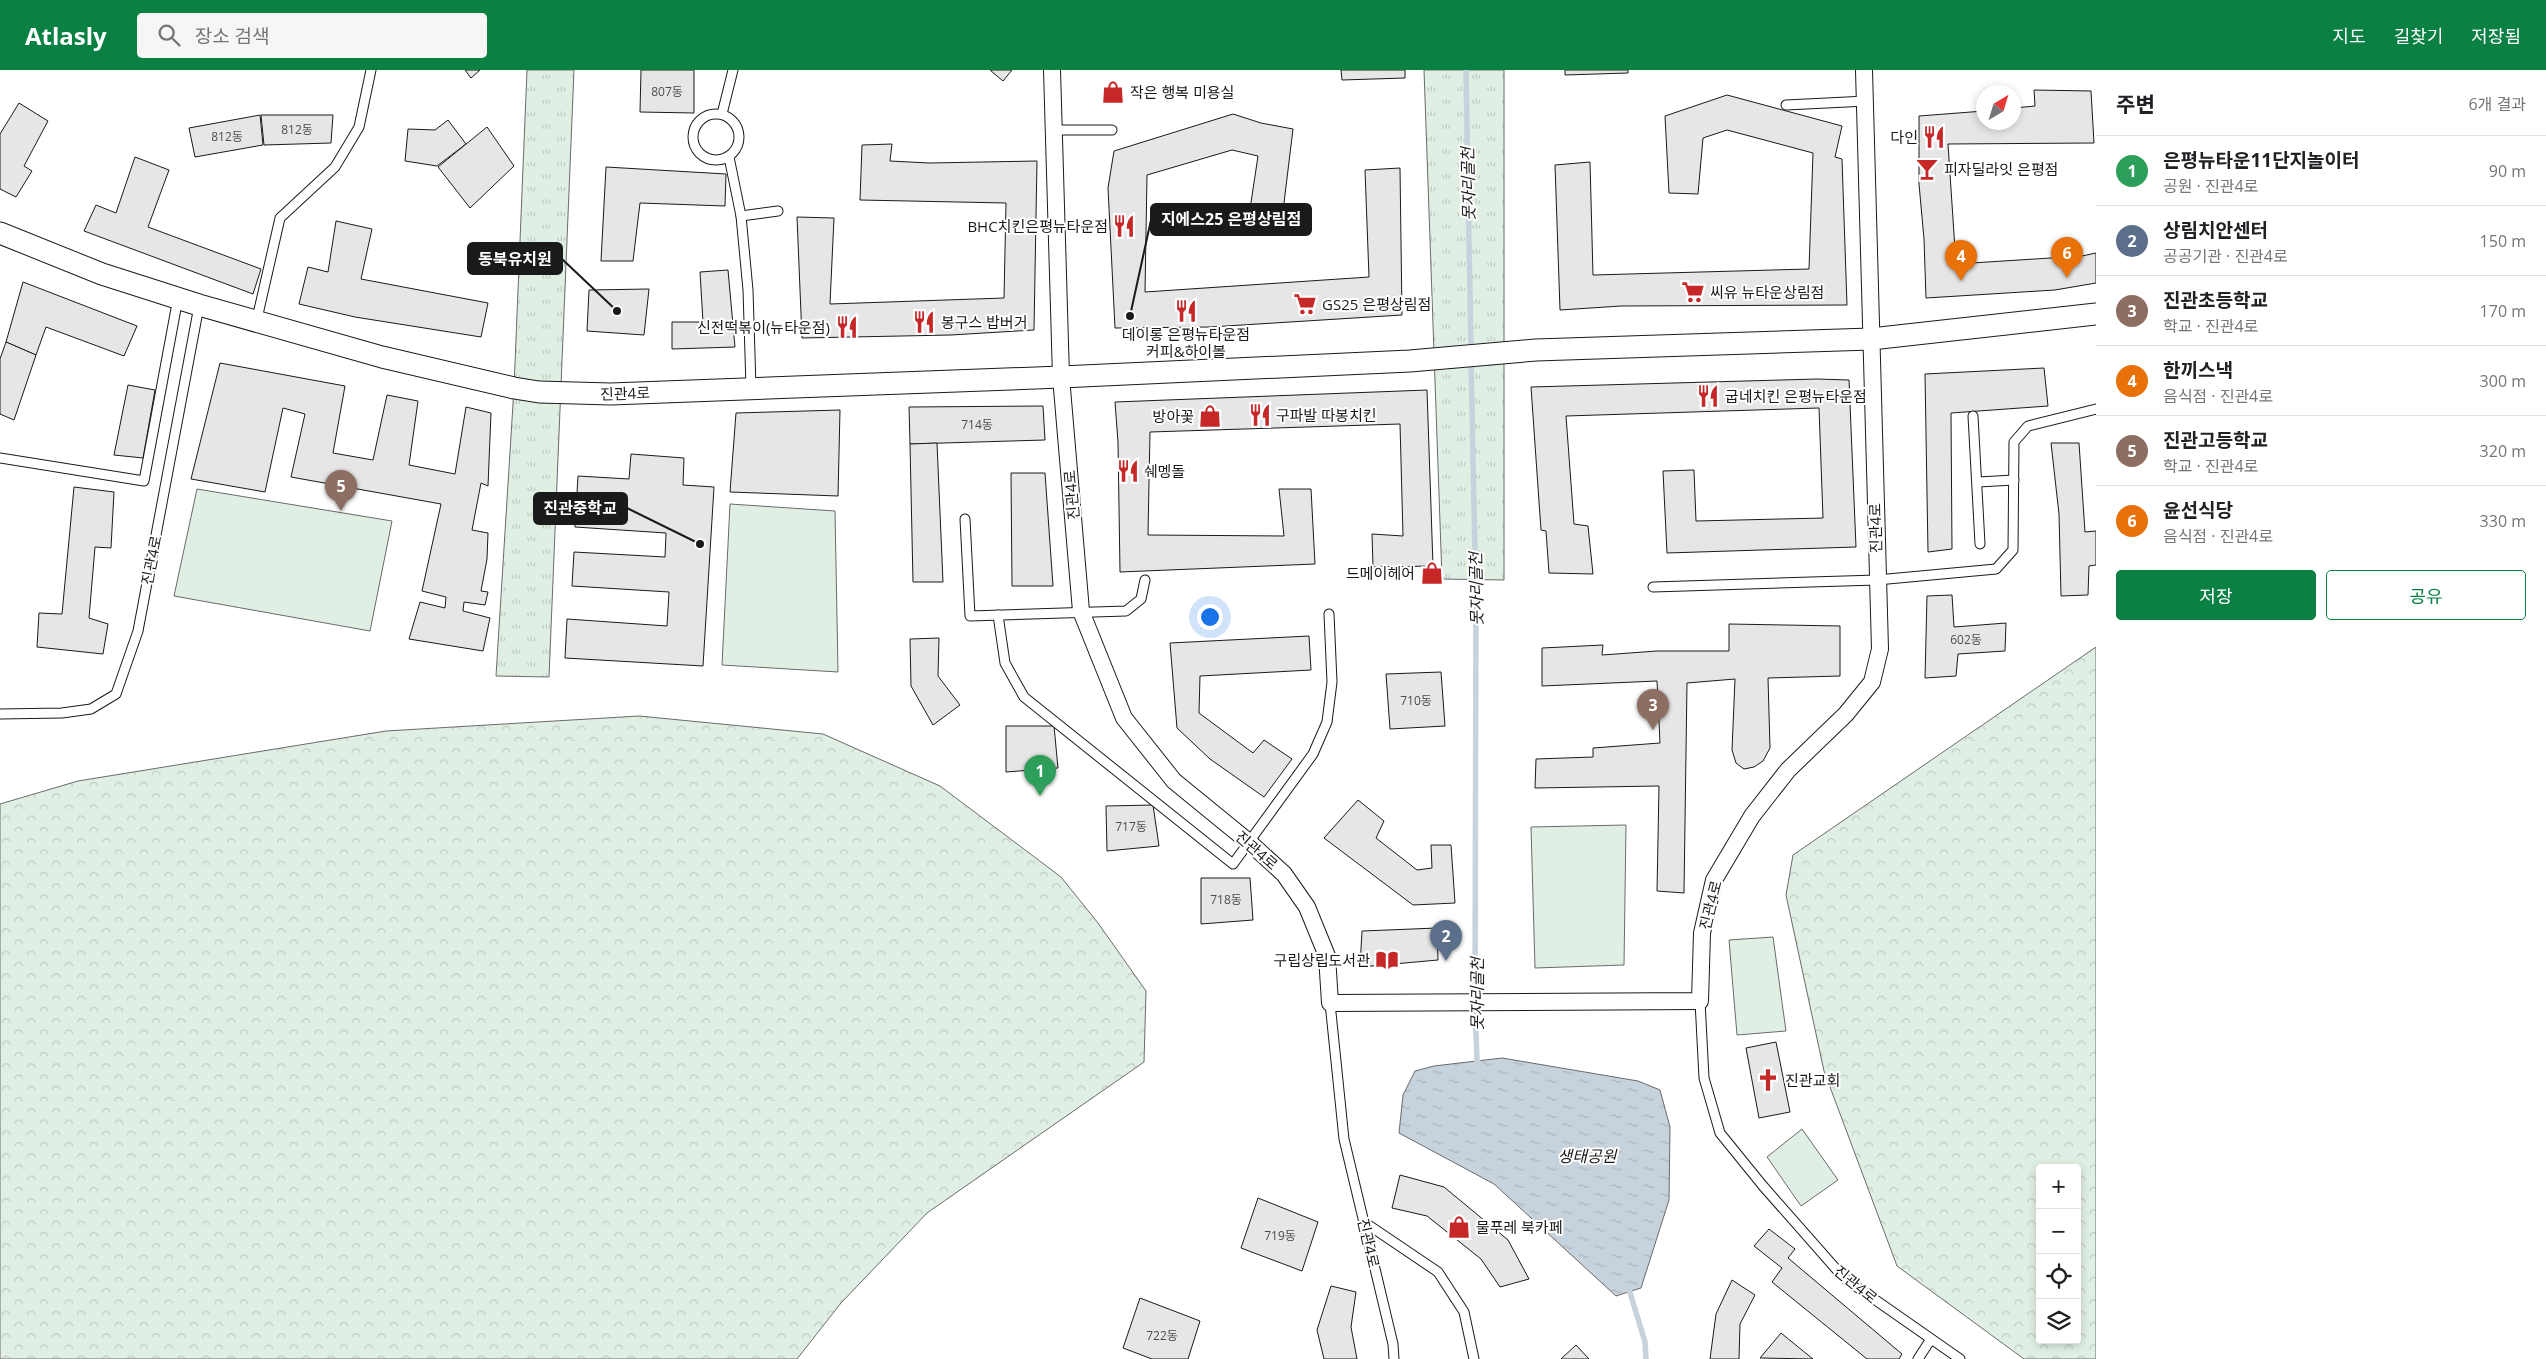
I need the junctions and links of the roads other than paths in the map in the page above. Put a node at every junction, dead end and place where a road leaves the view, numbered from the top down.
1 (372, 70) edge
2 (734, 70) edge
3 (1052, 70) edge
4 (1864, 70) edge
5 (1867, 101) junction
6 (1786, 105) dead end
7 (722, 114) junction
8 (1054, 130) junction
9 (1112, 130) dead end
10 (729, 157) junction
11 (778, 211) dead end
12 (741, 216) junction
13 (0, 233) edge
14 (178, 298) junction
15 (199, 305) junction
16 (2096, 314) edge
17 (256, 323) junction
18 (1871, 339) junction
19 (1062, 377) junction
20 (751, 387) junction
21 (2096, 409) edge
22 (1973, 416) dead end
23 (0, 458) edge
24 (2014, 480) junction
25 (1978, 482) junction
26 (965, 519) dead end
27 (1980, 544) dead end
28 (1145, 580) dead end
29 (1877, 580) junction
30 (1653, 587) dead end
31 (1081, 611) junction
32 (1329, 614) dead end
33 (998, 615) junction
34 (0, 714) edge
35 (1250, 843) junction
36 (1700, 1001) junction
37 (1330, 1003) junction
38 (1364, 1222) junction
39 (1931, 1339) junction
40 (1394, 1359) edge
41 (1474, 1359) edge
42 (1918, 1359) edge
43 (1960, 1359) edge

1 - 17 lane
2 - 7 lane
3 - 8 street
4 - 5 street, 진관4로
5 - 6 lane
5 - 18 street, 진관4로
7 - 10 lane
7 - 10 lane
8 - 9 lane
8 - 19 street
10 - 12 lane
11 - 12 lane
12 - 20 lane
13 - 14 street, 진관4로
14 - 15 street, 진관4로
14 - 23 lane
15 - 17 street, 진관4로
15 - 34 lane, 진관4로
16 - 18 street
17 - 20 street, 진관4로
18 - 19 street, 진관4로
18 - 29 street, 진관4로
19 - 20 street, 진관4로
19 - 31 street, 진관4로
21 - 24 lane
22 - 25 lane
24 - 25 lane
24 - 29 lane
25 - 27 lane
26 - 33 lane
28 - 31 lane
29 - 30 lane
29 - 36 street, 진관4로
31 - 33 lane
31 - 35 street, 진관4로
32 - 35 lane
33 - 35 lane
35 - 37 street, 진관4로
36 - 37 street
36 - 39 lane, 진관4로
37 - 38 lane, 진관4로
38 - 40 lane, 진관4로
38 - 41 lane
39 - 42 lane
39 - 43 lane, 진관4로

